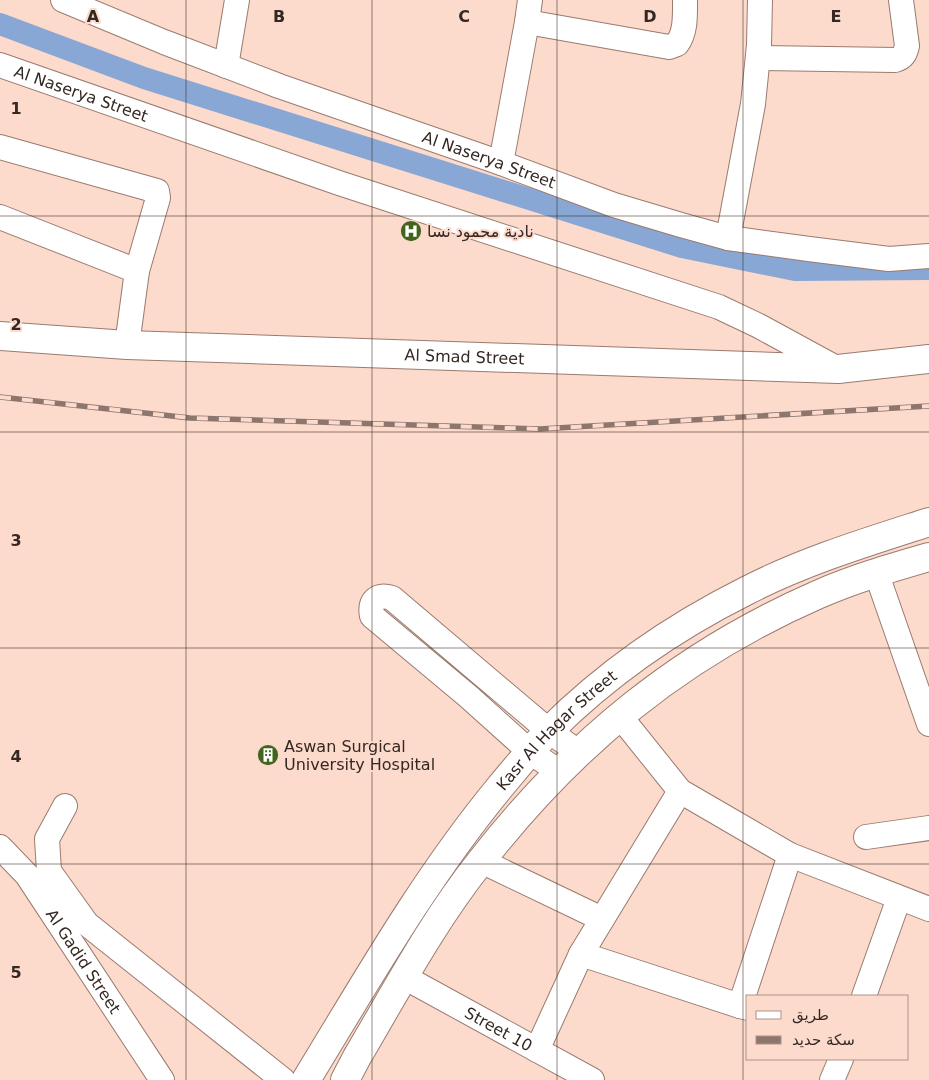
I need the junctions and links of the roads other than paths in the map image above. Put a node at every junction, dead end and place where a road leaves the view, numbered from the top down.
1 (63, 0) edge
2 (237, 0) edge
3 (685, 0) edge
4 (760, 0) edge
5 (901, 0) edge
6 (111, 10) edge
7 (529, 11) edge
8 (758, 58) junction
9 (0, 65) edge
10 (226, 66) junction
11 (0, 147) edge
12 (501, 163) junction
13 (0, 217) edge
14 (728, 238) junction
15 (929, 256) edge
16 (137, 271) junction
17 (0, 336) edge
18 (127, 345) junction
19 (929, 360) edge
20 (838, 369) junction
21 (929, 522) edge
22 (929, 557) edge
23 (876, 572) junction
24 (922, 681) edge
25 (619, 715) junction
26 (929, 724) edge
27 (549, 731) junction
28 (530, 752) junction
29 (578, 752) junction
30 (558, 771) junction
31 (680, 791) junction
32 (66, 806) dead end
33 (929, 828) edge
34 (866, 837) dead end
35 (0, 847) edge
36 (790, 855) junction
37 (480, 861) junction
38 (0, 866) edge
39 (27, 875) junction
40 (900, 898) junction
41 (929, 909) edge
42 (602, 919) junction
43 (582, 954) junction
44 (404, 977) junction
45 (748, 995) edge
46 (864, 995) edge
47 (744, 1007) edge
48 (538, 1050) junction
49 (841, 1060) edge
50 (162, 1080) edge
51 (284, 1080) edge
52 (306, 1080) edge
53 (345, 1080) edge
54 (592, 1080) edge
55 (832, 1080) edge

1 - 6 street, Al Naserya Street
2 - 10 street
3 - 7 street
4 - 8 street
5 - 8 street
6 - 10 street, Al Naserya Street
7 - 12 street
8 - 14 street
9 - 20 street, Al Naserya Street
10 - 12 street, Al Naserya Street
11 - 16 street
12 - 14 street, Al Naserya Street
13 - 16 street
14 - 15 street, Al Naserya Street
16 - 18 street
17 - 18 main road, Al Smad Street
18 - 20 main road, Al Smad Street
19 - 20 main road, Al Smad Street
21 - 27 main road, Kasr Al Hagar Street
22 - 23 main road, Kasr Al Hagar Street
23 - 24 street
23 - 25 main road, Kasr Al Hagar Street
24 - 26 street
25 - 29 main road, Kasr Al Hagar Street
25 - 31 street
27 - 28 main road, Kasr Al Hagar Street
27 - 28 street
27 - 29 street
28 - 30 street
28 - 52 main road, Kasr Al Hagar Street
29 - 30 main road, Kasr Al Hagar Street
30 - 37 main road, Kasr Al Hagar Street
31 - 36 street
31 - 42 street
32 - 51 street
33 - 34 street
35 - 39 street, Al Gadid Street
36 - 40 street
36 - 45 street
37 - 42 street
37 - 44 main road, Kasr Al Hagar Street
38 - 39 street
39 - 50 street, Al Gadid Street
40 - 41 street
40 - 46 street
42 - 43 street
43 - 47 street
43 - 48 street
44 - 48 street, Street 10
44 - 53 main road, Kasr Al Hagar Street
48 - 54 street, Street 10
49 - 55 street

